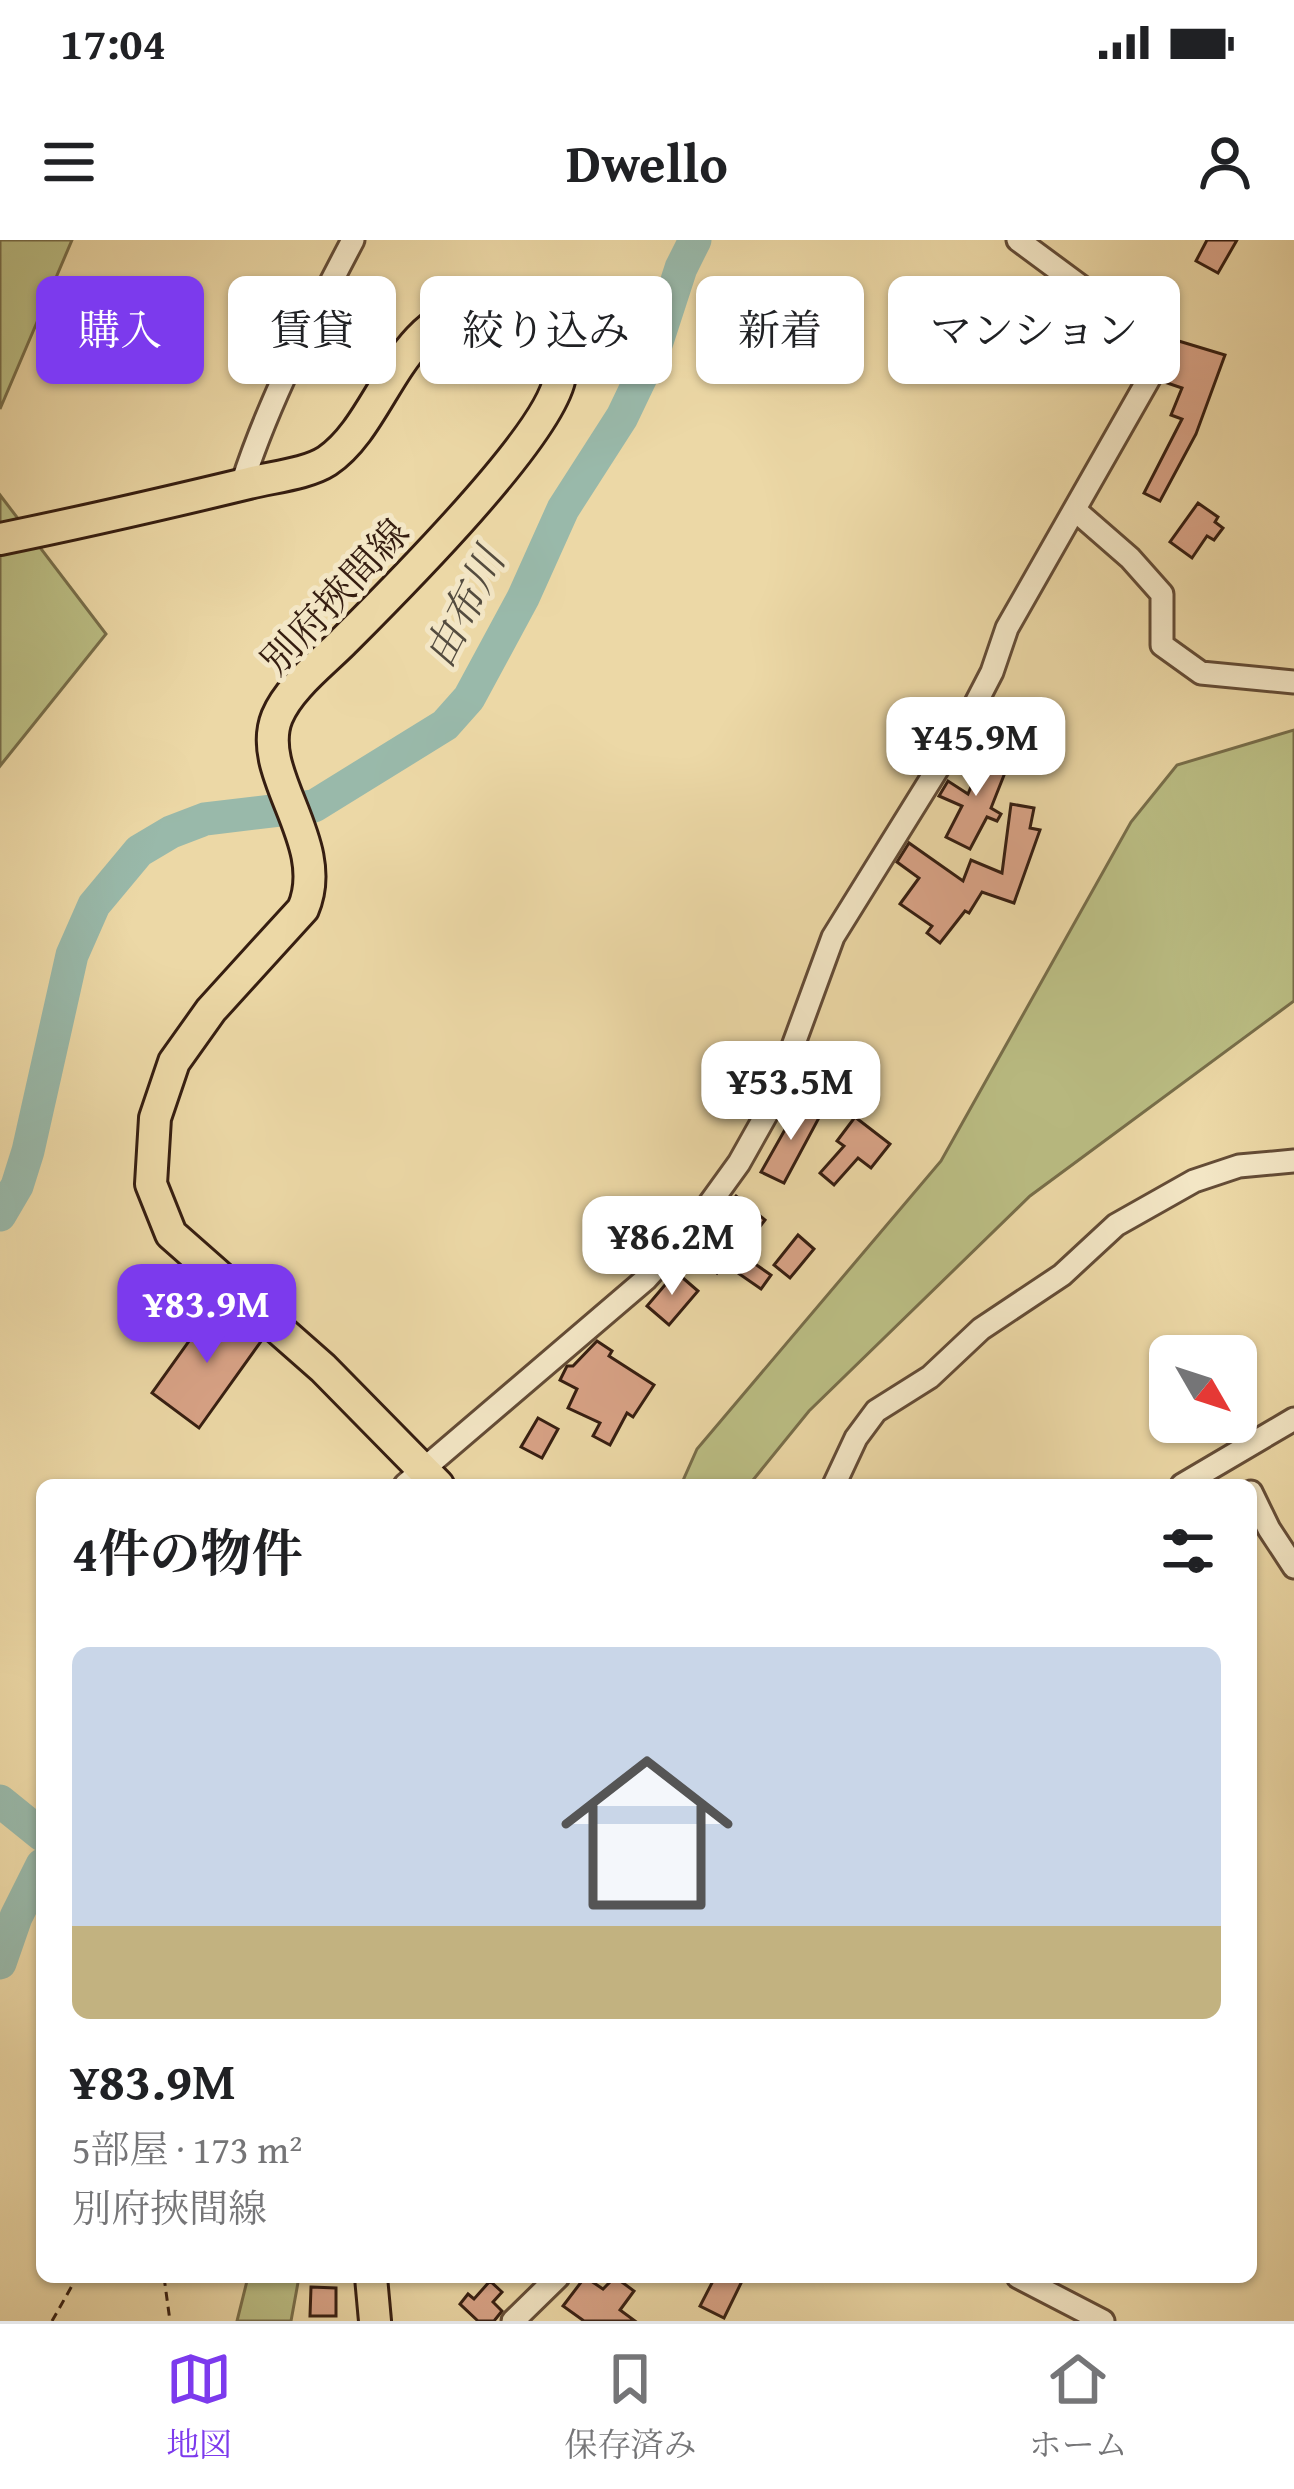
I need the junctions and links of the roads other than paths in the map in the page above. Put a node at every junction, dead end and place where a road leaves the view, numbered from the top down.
1 (353, 240) edge
2 (1018, 240) edge
3 (242, 484) junction
4 (1075, 510) junction
5 (0, 539) edge
6 (1294, 682) edge
7 (1294, 1161) edge
8 (1294, 1419) edge
9 (1233, 1455) junction
10 (421, 1479) edge
11 (423, 1479) edge
12 (837, 1479) edge
13 (1192, 1479) edge
14 (1244, 1479) edge
15 (1257, 1505) edge
16 (1294, 1567) edge
17 (372, 2283) edge
18 (552, 2283) edge
19 (1029, 2283) edge
20 (375, 2321) edge
21 (513, 2321) edge
22 (1102, 2321) edge

1 - 3 street
2 - 4 street
3 - 5 main road, 別府挾間線
3 - 10 main road, 別府挾間線
4 - 6 street
4 - 11 street
7 - 12 street
8 - 9 street
9 - 13 street
9 - 14 street
15 - 16 street
17 - 20 main road
18 - 21 street
19 - 22 street

